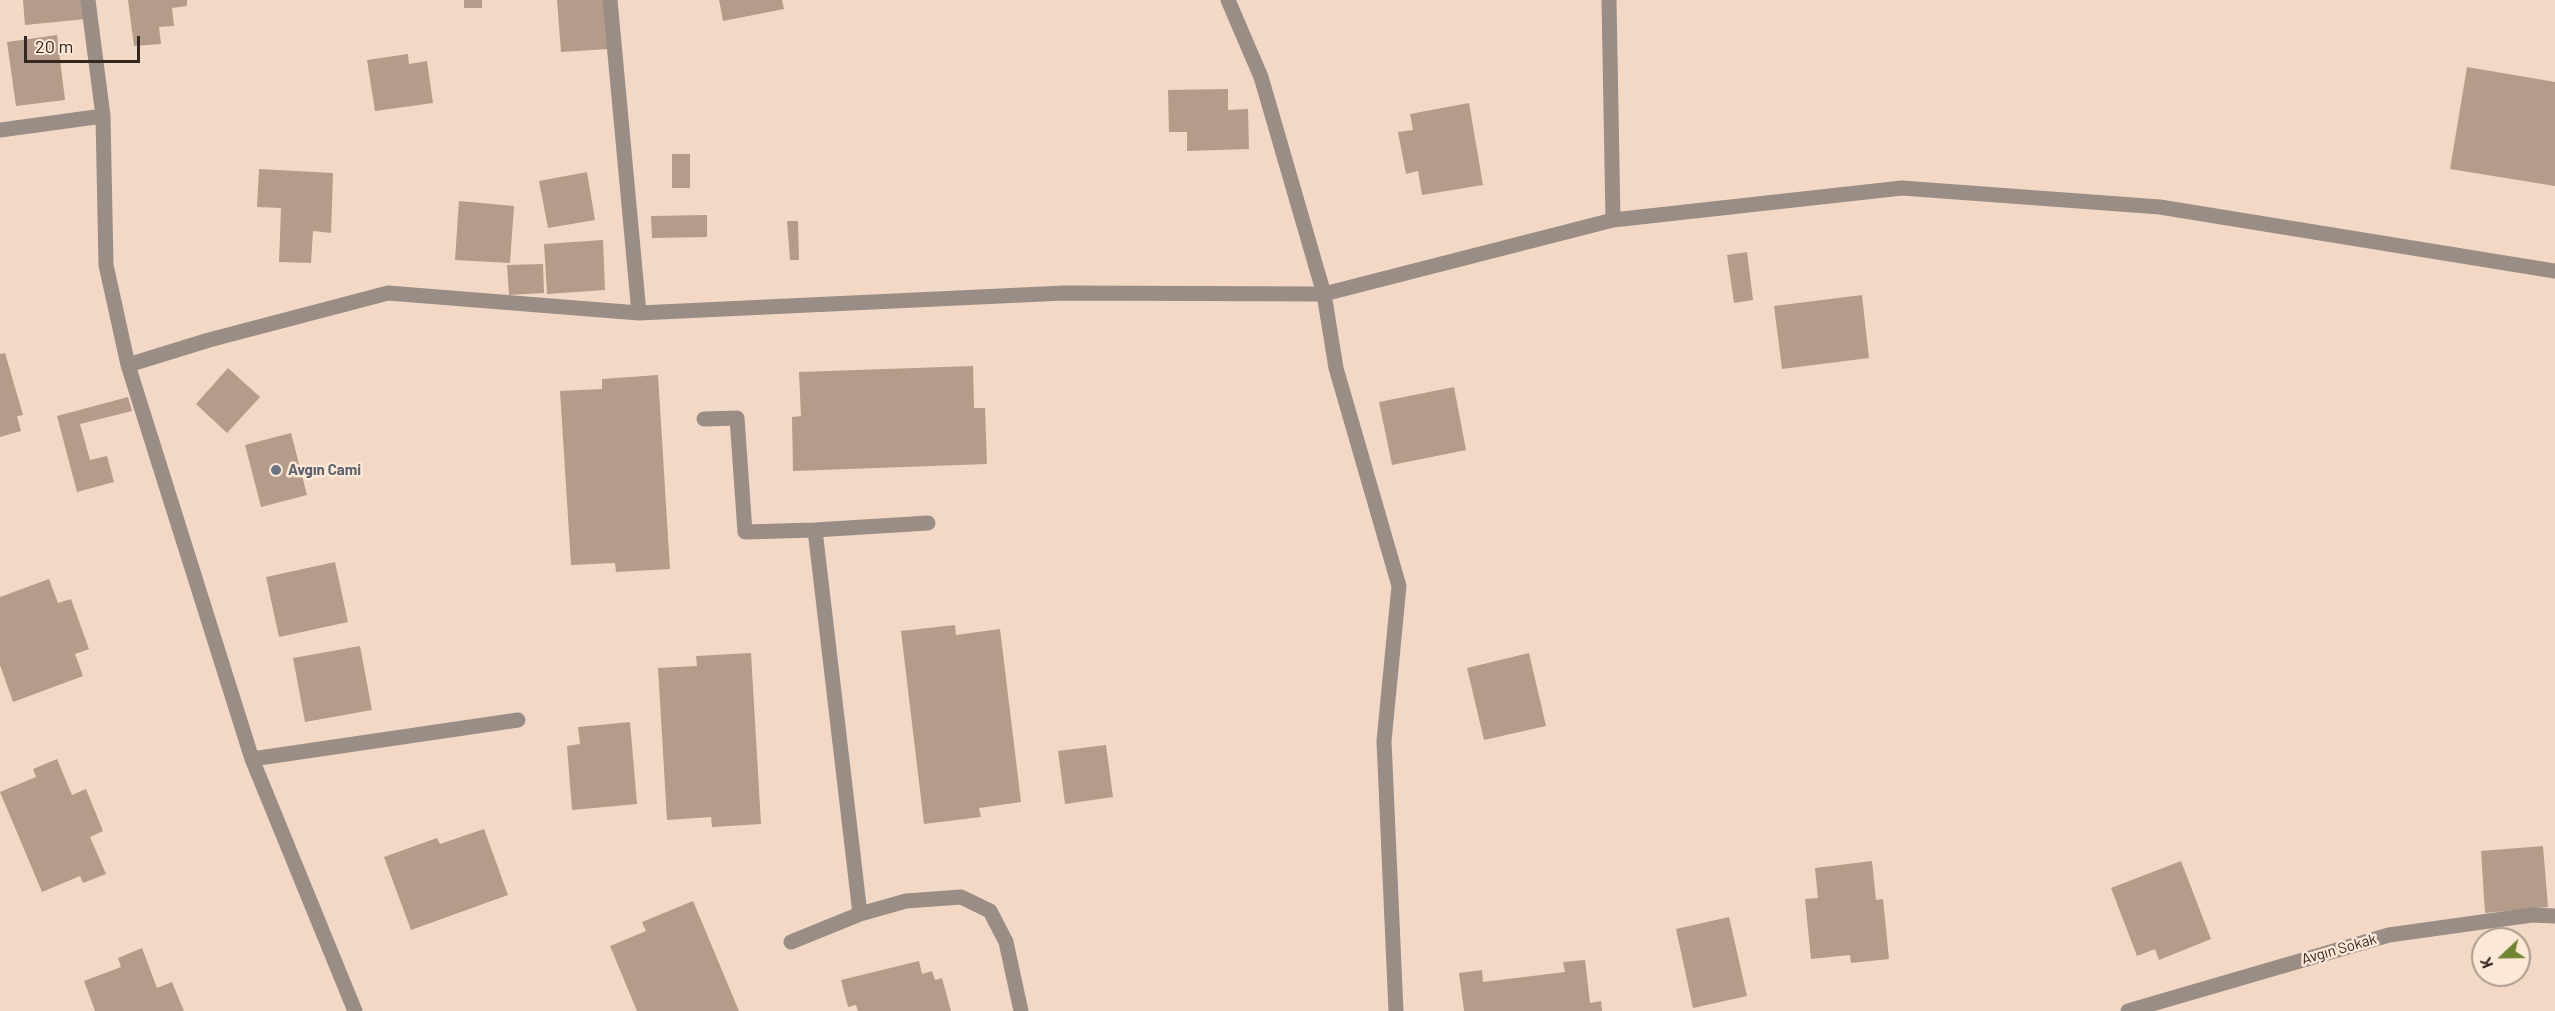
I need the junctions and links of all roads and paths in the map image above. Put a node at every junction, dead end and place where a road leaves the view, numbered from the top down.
1 (88, 0) edge
2 (610, 0) edge
3 (1228, 0) edge
4 (1609, 0) edge
5 (103, 116) junction
6 (0, 130) edge
7 (1613, 220) junction
8 (2555, 271) edge
9 (1324, 294) junction
10 (639, 313) junction
11 (128, 365) junction
12 (704, 419) dead end
13 (928, 523) dead end
14 (815, 530) junction
15 (518, 720) dead end
16 (252, 759) junction
17 (860, 914) junction
18 (2555, 916) edge
19 (791, 942) dead end
20 (355, 1011) edge
21 (1021, 1011) edge
22 (1396, 1011) edge
23 (2128, 1011) edge

1 - 5 street
2 - 10 street
3 - 9 street
4 - 7 street
5 - 6 street
5 - 11 street
7 - 8 street
7 - 9 street
9 - 10 street
9 - 22 street
10 - 11 street
11 - 16 street
12 - 14 street
13 - 14 street
14 - 17 street
15 - 16 street
16 - 20 street
17 - 19 street
17 - 21 street
18 - 23 street, Avgın Sokak

